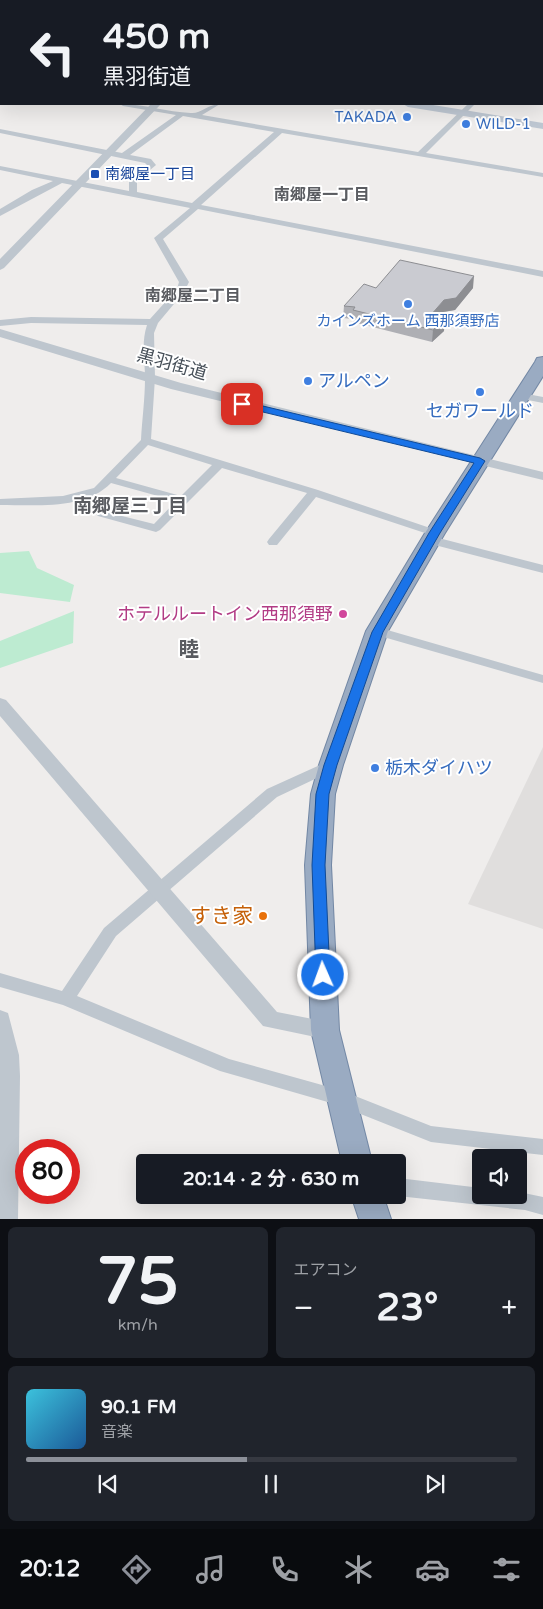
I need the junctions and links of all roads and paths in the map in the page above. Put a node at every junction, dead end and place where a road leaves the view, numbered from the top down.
1 (138, 105) edge
2 (215, 105) edge
3 (414, 105) edge
4 (471, 105) edge
5 (154, 106) edge
6 (462, 113) junction
7 (182, 114) junction
8 (196, 116) junction
9 (543, 126) edge
10 (281, 130) junction
11 (0, 131) edge
12 (108, 153) junction
13 (420, 154) junction
14 (124, 156) junction
15 (0, 168) edge
16 (543, 175) edge
17 (61, 180) junction
18 (79, 184) junction
19 (133, 195) junction
20 (195, 206) junction
21 (0, 213) edge
22 (0, 266) edge
23 (543, 274) edge
24 (153, 322) junction
25 (0, 323) edge
26 (0, 332) edge
27 (543, 362) edge
28 (150, 378) junction
29 (522, 396) junction
30 (543, 400) edge
31 (146, 441) junction
32 (480, 461) junction
33 (220, 463) junction
34 (543, 476) edge
35 (109, 479) junction
36 (314, 492) junction
37 (184, 500) junction
38 (0, 502) edge
39 (102, 514) dead end
40 (433, 537) junction
41 (273, 542) dead end
42 (543, 569) edge
43 (377, 632) junction
44 (543, 679) edge
45 (0, 704) edge
46 (331, 765) junction
47 (159, 889) junction
48 (0, 980) edge
49 (66, 999) junction
50 (0, 1019) edge
51 (325, 1030) junction
52 (340, 1098) junction
53 (543, 1146) edge
54 (355, 1154) edge
55 (406, 1188) edge
56 (370, 1204) edge
57 (543, 1206) edge
58 (6, 1219) edge
59 (375, 1219) edge

1 - 5 street
2 - 8 street
3 - 6 main road
4 - 6 street
5 - 7 street
5 - 12 street
6 - 9 main road
6 - 13 street
7 - 8 street
7 - 14 street
8 - 10 street
10 - 13 street
10 - 20 street
11 - 12 street
12 - 14 street
12 - 18 street
13 - 16 street
14 - 19 street
15 - 17 street
17 - 18 street
17 - 21 street
18 - 19 street
18 - 22 street
19 - 20 street
20 - 23 street
20 - 24 street
24 - 25 street
24 - 28 street
26 - 28 street, 黒羽街道
27 - 29 highway
28 - 31 street
28 - 32 street, 黒羽街道
29 - 30 street
29 - 32 highway
31 - 33 street
31 - 35 street
32 - 34 street, 黒羽街道
32 - 40 highway
33 - 36 street
33 - 37 street
35 - 37 street
35 - 38 street
36 - 40 street
36 - 41 street
37 - 39 street
40 - 42 street
40 - 43 highway
43 - 44 street
43 - 46 highway
45 - 47 street
46 - 47 street
46 - 51 highway
47 - 49 street
47 - 51 street
48 - 49 street
49 - 52 street
50 - 58 street
51 - 52 highway
52 - 53 street
52 - 54 highway
55 - 57 street
56 - 59 highway

